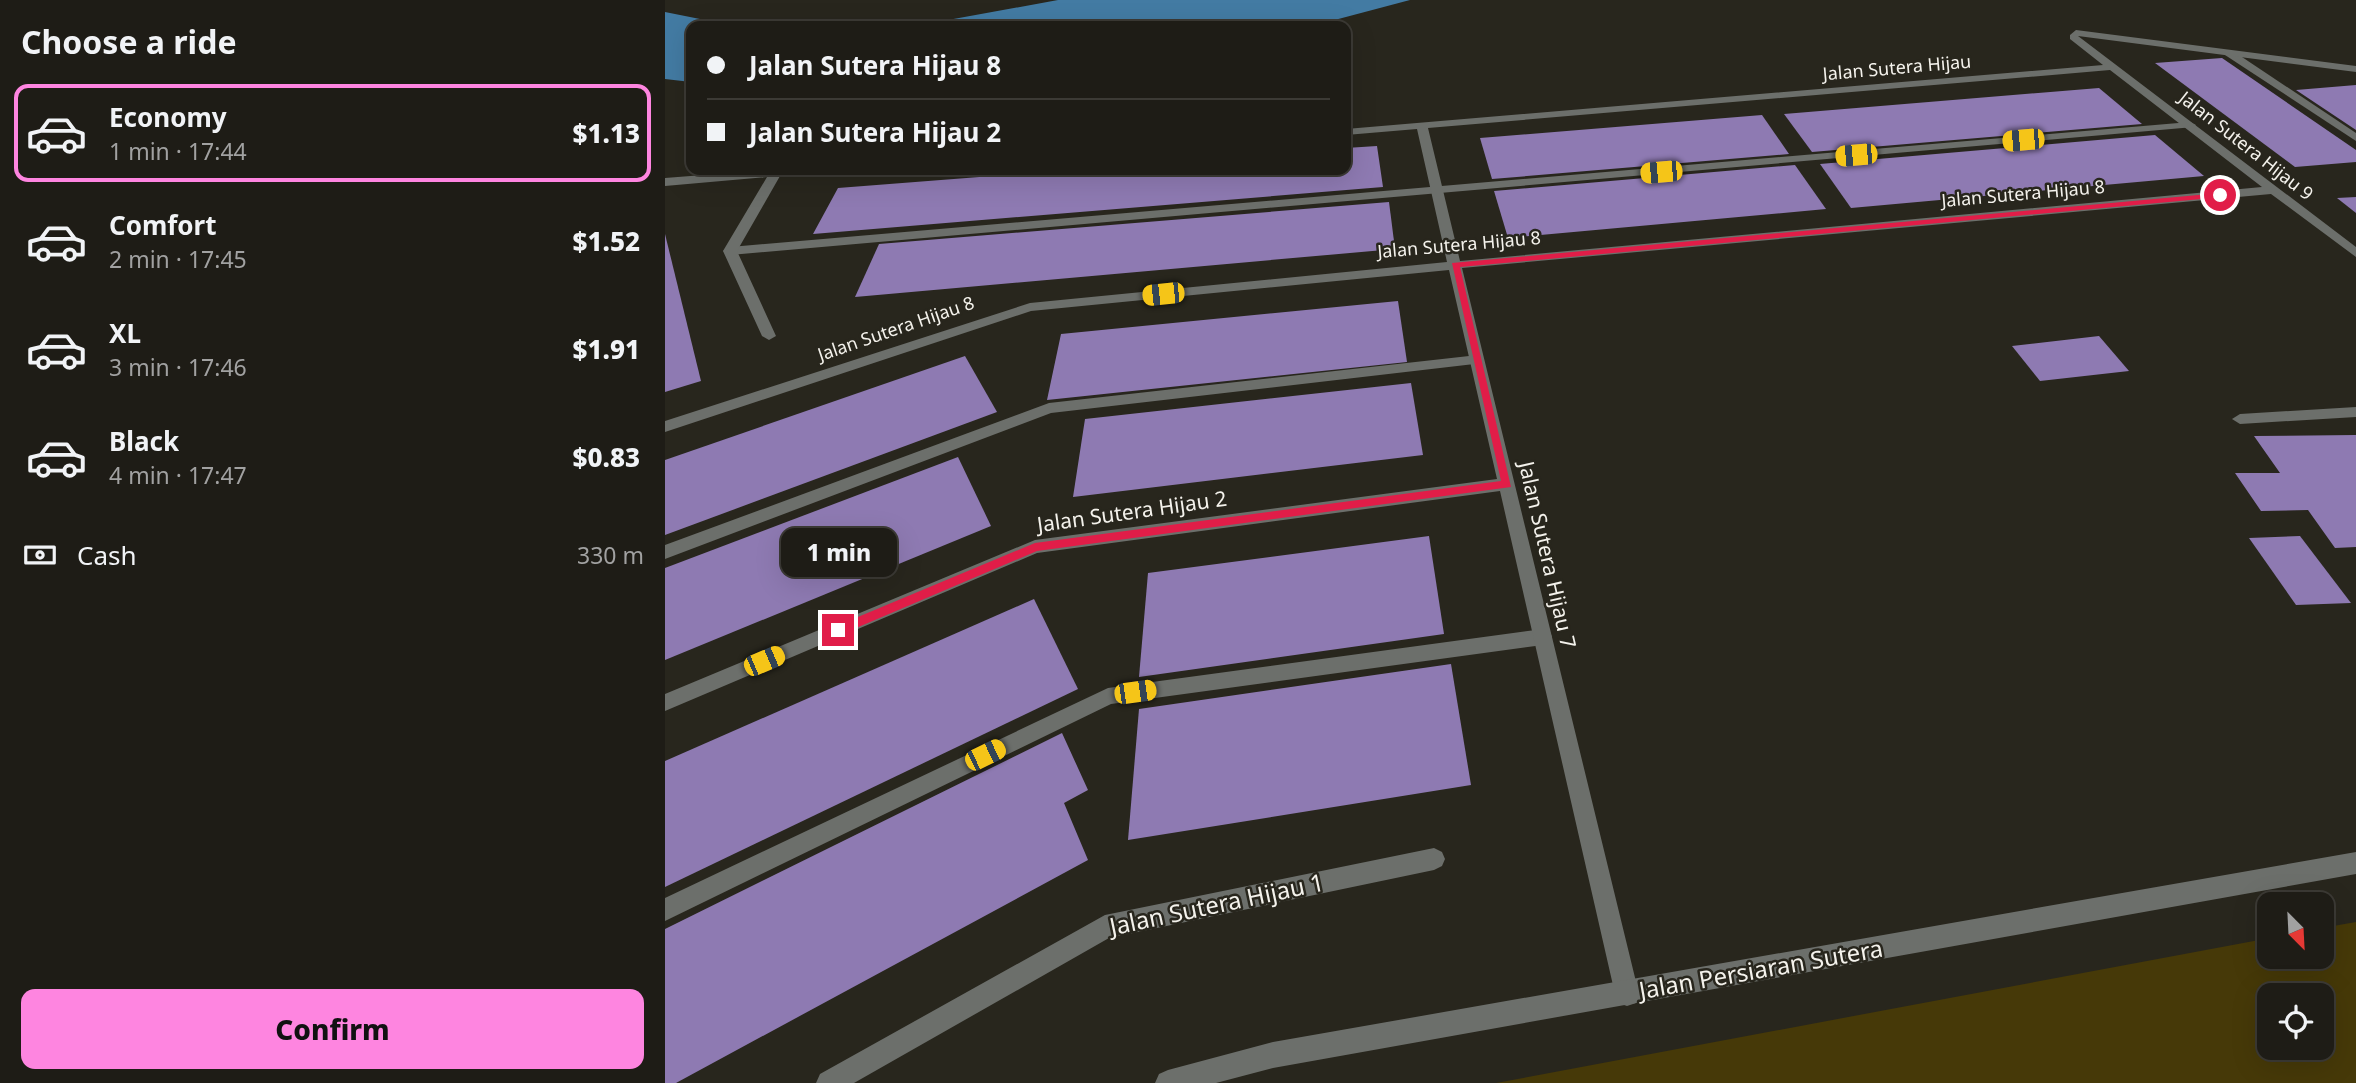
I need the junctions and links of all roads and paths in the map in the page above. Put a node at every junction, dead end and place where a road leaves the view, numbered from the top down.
1 (2229, 53) junction
2 (2114, 67) junction
3 (2356, 69) edge
4 (2190, 125) junction
5 (1422, 127) junction
6 (1351, 132) edge
7 (2356, 138) edge
8 (743, 175) edge
9 (774, 175) edge
10 (665, 182) edge
11 (2274, 190) junction
12 (1438, 192) junction
13 (730, 251) junction
14 (2356, 253) edge
15 (1455, 265) junction
16 (769, 336) dead end
17 (1478, 360) junction
18 (2356, 412) edge
19 (2240, 419) dead end
20 (665, 427) edge
21 (1507, 484) junction
22 (665, 552) edge
23 (1543, 637) junction
24 (665, 703) edge
25 (1434, 859) dead end
26 (2356, 863) edge
27 (665, 910) edge
28 (1627, 994) junction
29 (829, 1083) edge
30 (1168, 1083) edge

1 - 2 street
1 - 3 street
1 - 7 street
2 - 4 street, Jalan Sutera Hijau 9
2 - 5 street, Jalan Sutera Hijau
4 - 11 street, Jalan Sutera Hijau 9
4 - 12 street
5 - 6 street, Jalan Sutera Hijau
5 - 12 street, Jalan Sutera Hijau 7
8 - 10 street
9 - 13 street
11 - 14 street, Jalan Sutera Hijau 9
11 - 15 street, Jalan Sutera Hijau 8
12 - 13 street
12 - 15 street, Jalan Sutera Hijau 7
13 - 16 street
15 - 17 street, Jalan Sutera Hijau 7
15 - 20 street, Jalan Sutera Hijau 8
17 - 21 street, Jalan Sutera Hijau 7
17 - 22 street
18 - 19 street
21 - 23 street, Jalan Sutera Hijau 7
21 - 24 street, Jalan Sutera Hijau 2
23 - 27 street
23 - 28 street, Jalan Sutera Hijau 7
25 - 29 street, Jalan Sutera Hijau 1
26 - 28 street, Jalan Persiaran Sutera
28 - 30 street, Jalan Persiaran Sutera

